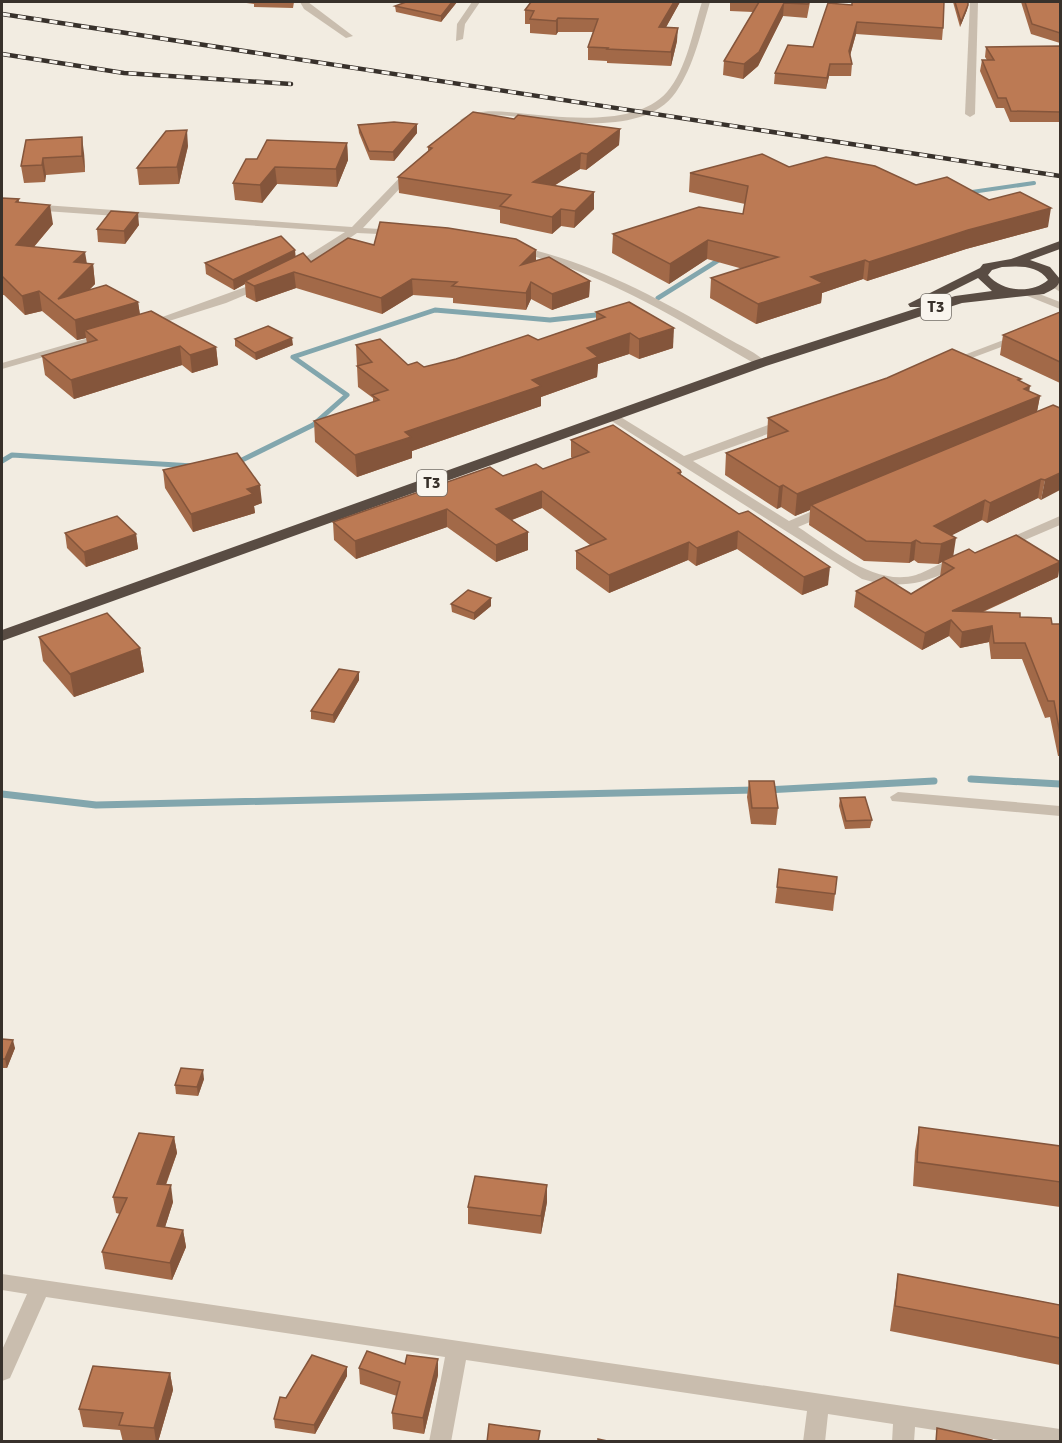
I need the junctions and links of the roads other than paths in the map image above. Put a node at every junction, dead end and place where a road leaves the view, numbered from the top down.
1 (304, 2) edge
2 (476, 2) edge
3 (706, 2) edge
4 (974, 2) edge
5 (349, 36) dead end
6 (459, 39) dead end
7 (970, 114) dead end
8 (456, 126) edge
9 (416, 166) edge
10 (2, 205) edge
11 (355, 230) junction
12 (402, 234) edge
13 (1060, 245) edge
14 (508, 247) edge
15 (1011, 262) junction
16 (984, 271) junction
17 (1057, 274) edge
18 (1011, 292) junction
19 (1029, 293) junction
20 (1060, 306) edge
21 (137, 328) edge
22 (862, 329) junction
23 (114, 334) edge
24 (1027, 334) edge
25 (761, 363) junction
26 (2, 366) edge
27 (939, 366) edge
28 (614, 417) junction
29 (795, 419) edge
30 (684, 460) junction
31 (842, 504) edge
32 (1060, 520) edge
33 (787, 527) junction
34 (2, 636) edge
35 (898, 797) dead end
36 (1060, 811) edge
37 (2, 1282) edge
38 (40, 1287) junction
39 (457, 1349) junction
40 (2, 1372) edge
41 (819, 1402) junction
42 (905, 1415) junction
43 (1060, 1439) edge
44 (440, 1442) edge
45 (814, 1442) edge
46 (903, 1442) edge

1 - 5 street
2 - 6 street
3 - 8 street
4 - 7 street
9 - 11 street
10 - 11 street
11 - 12 street
11 - 21 street
13 - 15 highway, T3
14 - 25 street
15 - 16 highway, T3
15 - 17 highway, T3
16 - 18 highway, T3
16 - 22 highway, T3
17 - 19 highway, T3
18 - 19 highway, T3
18 - 22 highway, T3
19 - 20 street
22 - 25 highway, T3
23 - 26 street
24 - 27 street
25 - 28 highway, T3
28 - 30 street
28 - 34 highway, T3
29 - 30 street
30 - 33 street
31 - 33 street
32 - 33 street
35 - 36 street
37 - 38 street
38 - 39 street
38 - 40 street
39 - 41 street
39 - 44 street
41 - 42 street
41 - 45 street
42 - 43 street
42 - 46 street

